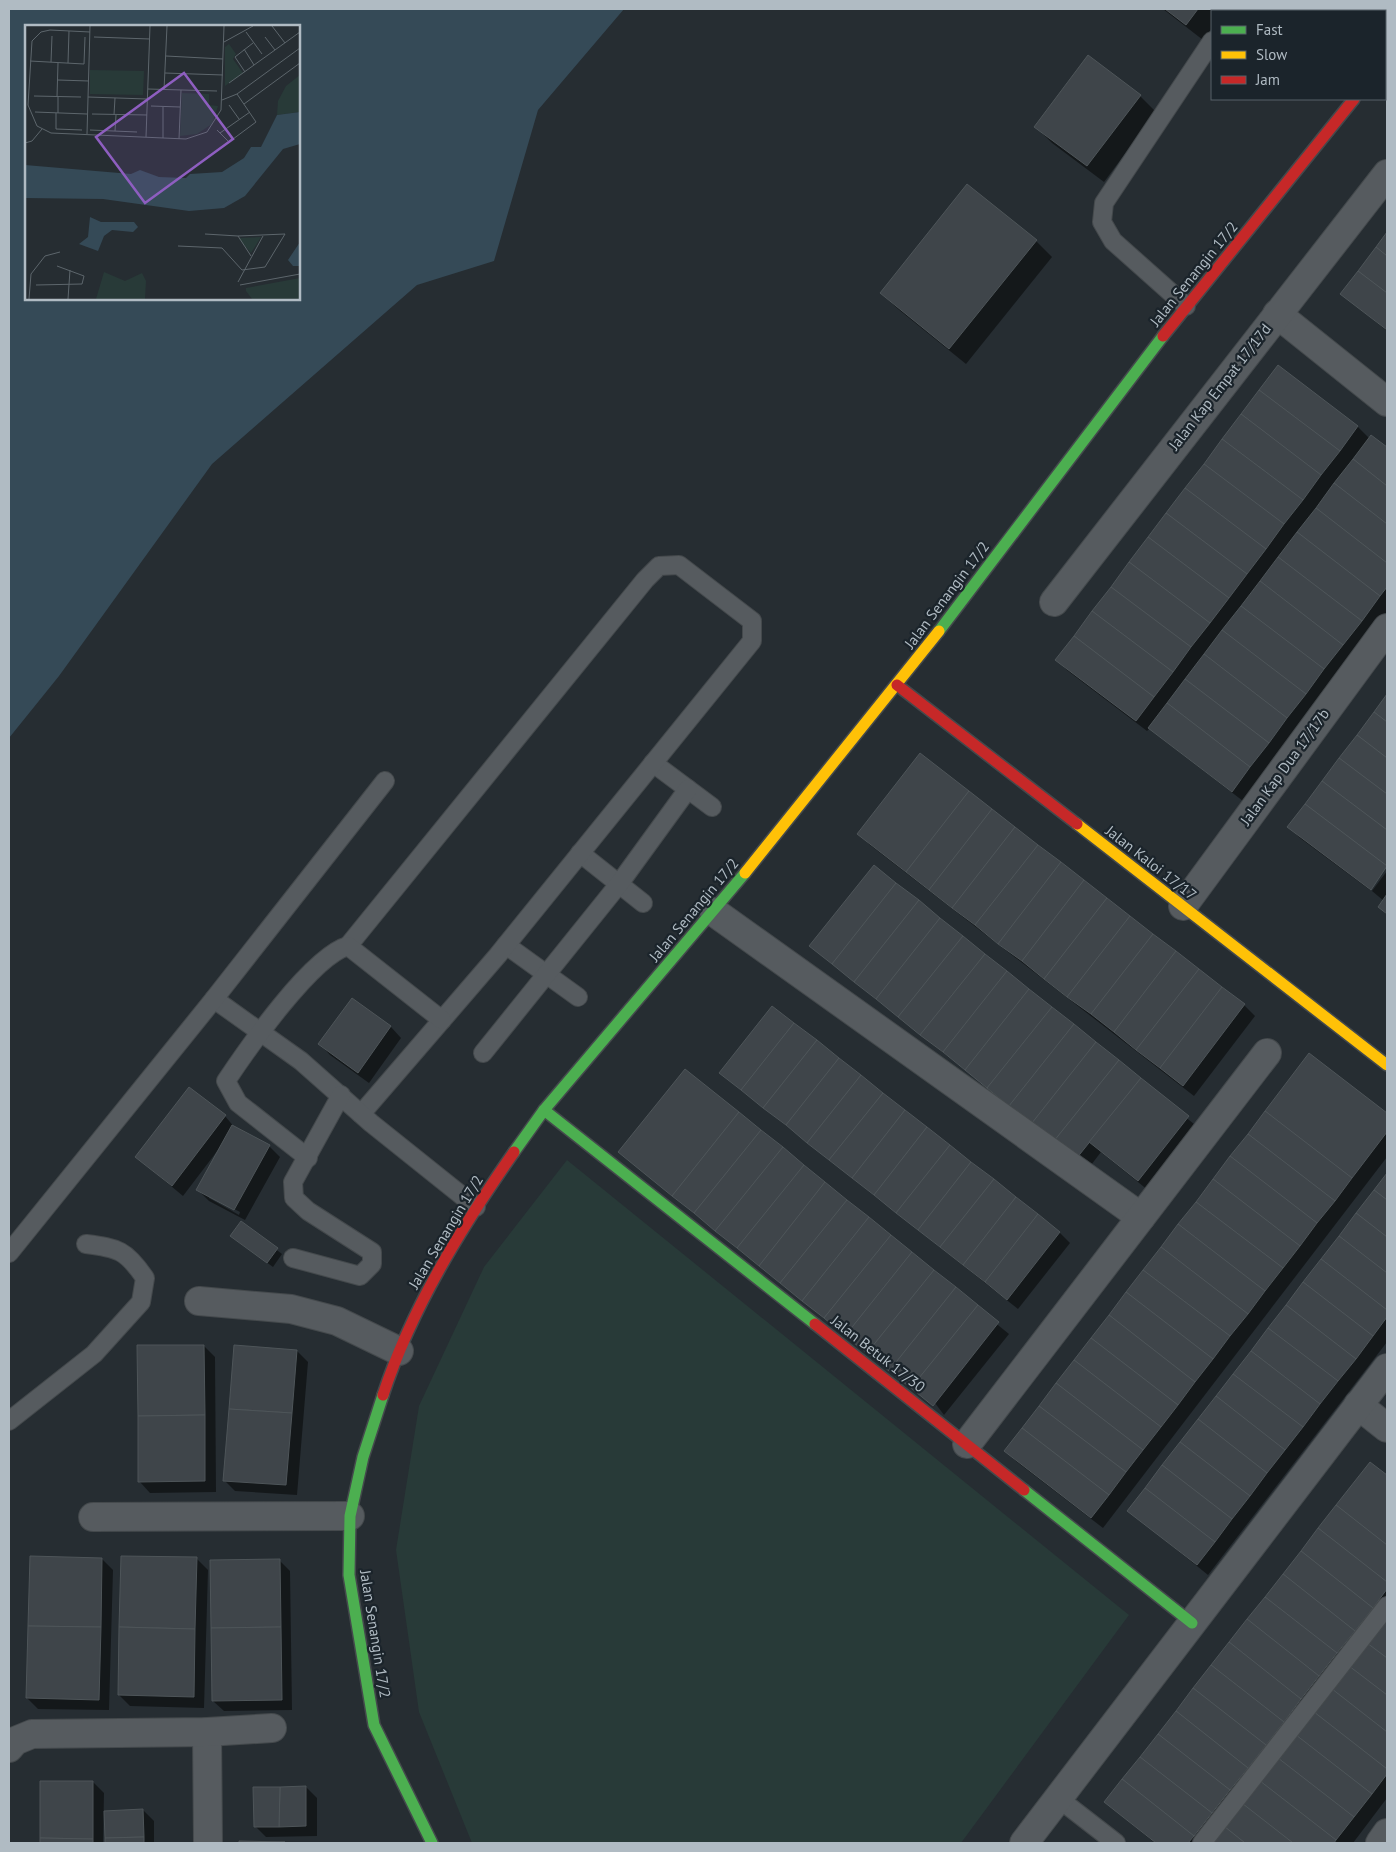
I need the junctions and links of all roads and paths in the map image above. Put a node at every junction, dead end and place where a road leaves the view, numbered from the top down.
1 (1211, 43) edge
2 (1353, 100) edge
3 (1387, 174) edge
4 (1186, 306) junction
5 (1277, 314) junction
6 (1387, 402) edge
7 (1054, 602) dead end
8 (1387, 628) edge
9 (897, 685) junction
10 (653, 763) junction
11 (385, 781) dead end
12 (688, 789) junction
13 (712, 807) dead end
14 (580, 853) junction
15 (619, 884) junction
16 (643, 903) dead end
17 (1183, 906) junction
18 (714, 912) junction
19 (506, 945) junction
20 (348, 946) junction
21 (547, 975) junction
22 (578, 997) dead end
23 (214, 999) junction
24 (442, 1020) junction
25 (259, 1031) junction
26 (483, 1053) dead end
27 (1267, 1053) dead end
28 (1387, 1065) edge
29 (341, 1096) junction
30 (544, 1110) junction
31 (361, 1114) junction
32 (308, 1158) junction
33 (476, 1207) junction
34 (1142, 1217) junction
35 (86, 1244) dead end
36 (9, 1254) edge
37 (293, 1258) dead end
38 (199, 1301) dead end
39 (399, 1351) junction
40 (1387, 1368) edge
41 (1358, 1405) junction
42 (9, 1421) edge
43 (1387, 1428) edge
44 (968, 1444) junction
45 (350, 1516) junction
46 (93, 1517) dead end
47 (1387, 1606) edge
48 (1192, 1623) junction
49 (272, 1728) dead end
50 (207, 1732) junction
51 (9, 1748) edge
52 (1058, 1798) junction
53 (1387, 1834) edge
54 (208, 1843) edge
55 (432, 1843) edge
56 (1024, 1843) edge
57 (1116, 1843) edge
58 (1202, 1843) edge
59 (1380, 1843) edge

1 - 4 lane
2 - 4 street, Jalan Senangin 17/2
3 - 5 street, Jalan Kap Empat 17/17d
4 - 9 street, Jalan Senangin 17/2
5 - 6 street
5 - 7 street, Jalan Kap Empat 17/17d
8 - 17 street, Jalan Kap Dua 17/17b
9 - 17 street, Jalan Kaloi 17/17
9 - 18 street, Jalan Senangin 17/2
10 - 12 lane
10 - 14 lane
10 - 20 lane
11 - 23 lane
12 - 13 lane
12 - 15 lane
14 - 15 lane
14 - 19 lane
15 - 16 lane
15 - 21 lane
17 - 28 street, Jalan Kaloi 17/17
18 - 30 street, Jalan Senangin 17/2
18 - 34 street
19 - 21 lane
19 - 24 lane
20 - 24 lane
20 - 25 lane
21 - 22 lane
21 - 26 lane
23 - 25 lane
23 - 36 lane
24 - 31 lane
25 - 29 lane
25 - 32 lane
27 - 34 street
29 - 31 lane
29 - 32 lane
30 - 33 street, Jalan Senangin 17/2
30 - 44 street, Jalan Betuk 17/30
31 - 33 lane
32 - 37 lane
33 - 39 street, Jalan Senangin 17/2
34 - 44 street
35 - 42 lane
38 - 39 street
39 - 45 street, Jalan Senangin 17/2
40 - 41 street
41 - 43 street
41 - 48 street
44 - 48 street, Jalan Betuk 17/30
45 - 46 street
45 - 55 street, Jalan Senangin 17/2
47 - 58 lane
48 - 52 street
49 - 50 street
50 - 51 street
50 - 54 street
52 - 56 street
52 - 57 lane
53 - 59 street

